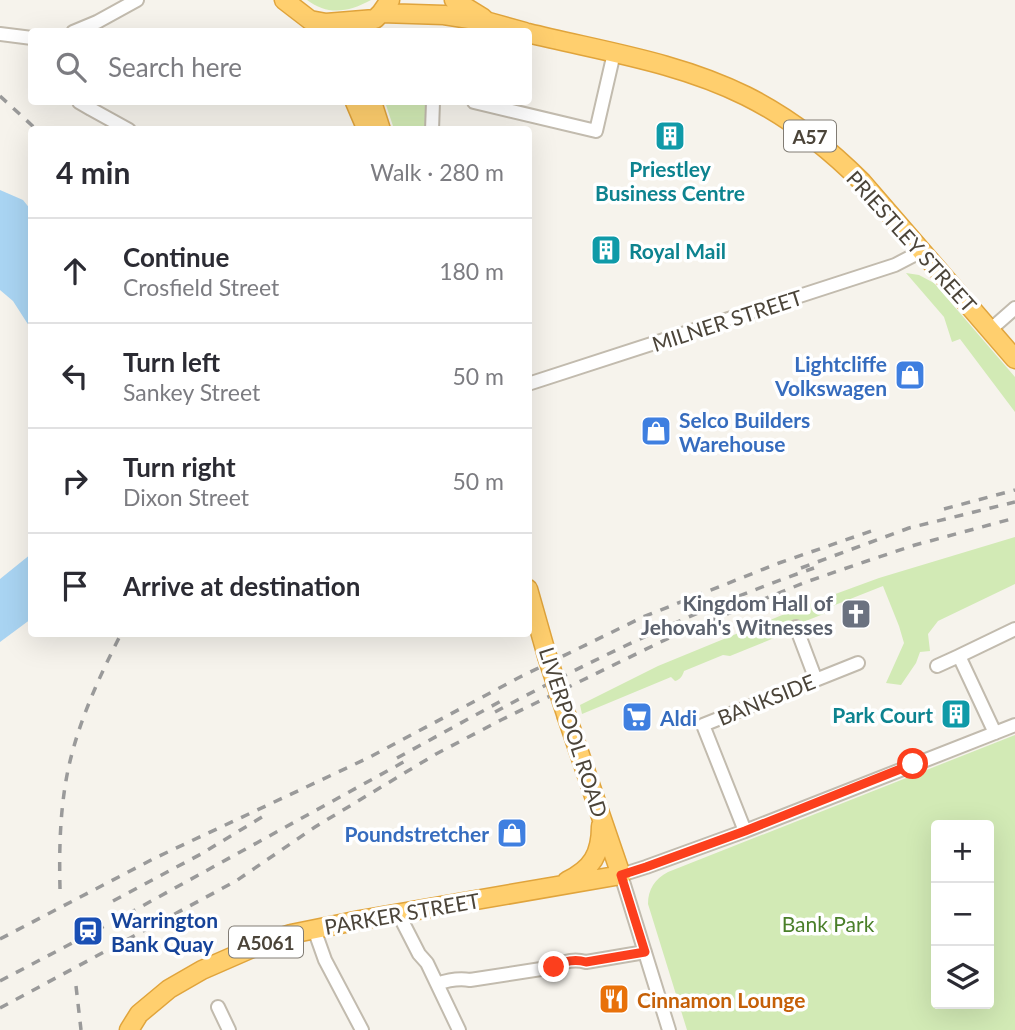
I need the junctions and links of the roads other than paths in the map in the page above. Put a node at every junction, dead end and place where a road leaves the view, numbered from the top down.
1 (137, 0) edge
2 (284, 0) edge
3 (454, 0) edge
4 (380, 16) edge
5 (489, 22) junction
6 (314, 26) edge
7 (83, 28) edge
8 (512, 28) edge
9 (532, 33) edge
10 (0, 34) edge
11 (28, 38) edge
12 (614, 53) junction
13 (83, 105) edge
14 (356, 105) edge
15 (373, 105) edge
16 (433, 105) edge
17 (487, 105) edge
18 (121, 126) edge
19 (364, 126) edge
20 (380, 126) edge
21 (432, 126) edge
22 (922, 251) junction
23 (1015, 308) edge
24 (990, 330) junction
25 (1015, 359) edge
26 (532, 383) edge
27 (532, 603) edge
28 (796, 627) dead end
29 (1015, 629) edge
30 (958, 656) junction
31 (858, 663) dead end
32 (937, 666) dead end
33 (816, 680) junction
34 (1015, 725) edge
35 (995, 733) junction
36 (599, 810) junction
37 (745, 831) junction
38 (621, 875) junction
39 (561, 885) junction
40 (398, 913) junction
41 (314, 929) junction
42 (645, 952) junction
43 (437, 984) junction
44 (218, 1007) dead end
45 (667, 1029) edge
46 (129, 1030) edge
47 (229, 1030) edge
48 (362, 1030) edge
49 (458, 1030) edge

1 - 7 street
2 - 6 highway, A57
3 - 5 highway, PRIESTLEY STREET / A57
4 - 5 highway, PRIESTLEY STREET / A57
4 - 6 highway, A57
5 - 8 highway, PRIESTLEY STREET / A57
9 - 12 highway, PRIESTLEY STREET / A57
10 - 11 street
12 - 17 street
12 - 22 highway, PRIESTLEY STREET / A57
13 - 18 street
14 - 19 highway
15 - 20 highway
16 - 21 street
22 - 24 highway, PRIESTLEY STREET / A57
22 - 26 street, MILNER STREET
23 - 24 street
24 - 25 highway, PRIESTLEY STREET / A57
27 - 36 highway, LIVERPOOL ROAD, bridge
28 - 33 street
29 - 30 street
30 - 32 street
30 - 35 street
31 - 33 street, BANKSIDE
33 - 37 street, BANKSIDE
34 - 35 street
35 - 37 street
36 - 38 highway, LIVERPOOL ROAD
36 - 39 highway
37 - 38 street
38 - 39 highway, PARKER STREET / A5061
38 - 42 street
39 - 40 highway, PARKER STREET / A5061
40 - 41 highway, PARKER STREET / A5061
40 - 43 street
41 - 46 highway, PARKER STREET / A5061
41 - 48 street
42 - 43 street
42 - 45 street
43 - 49 street
44 - 47 street

